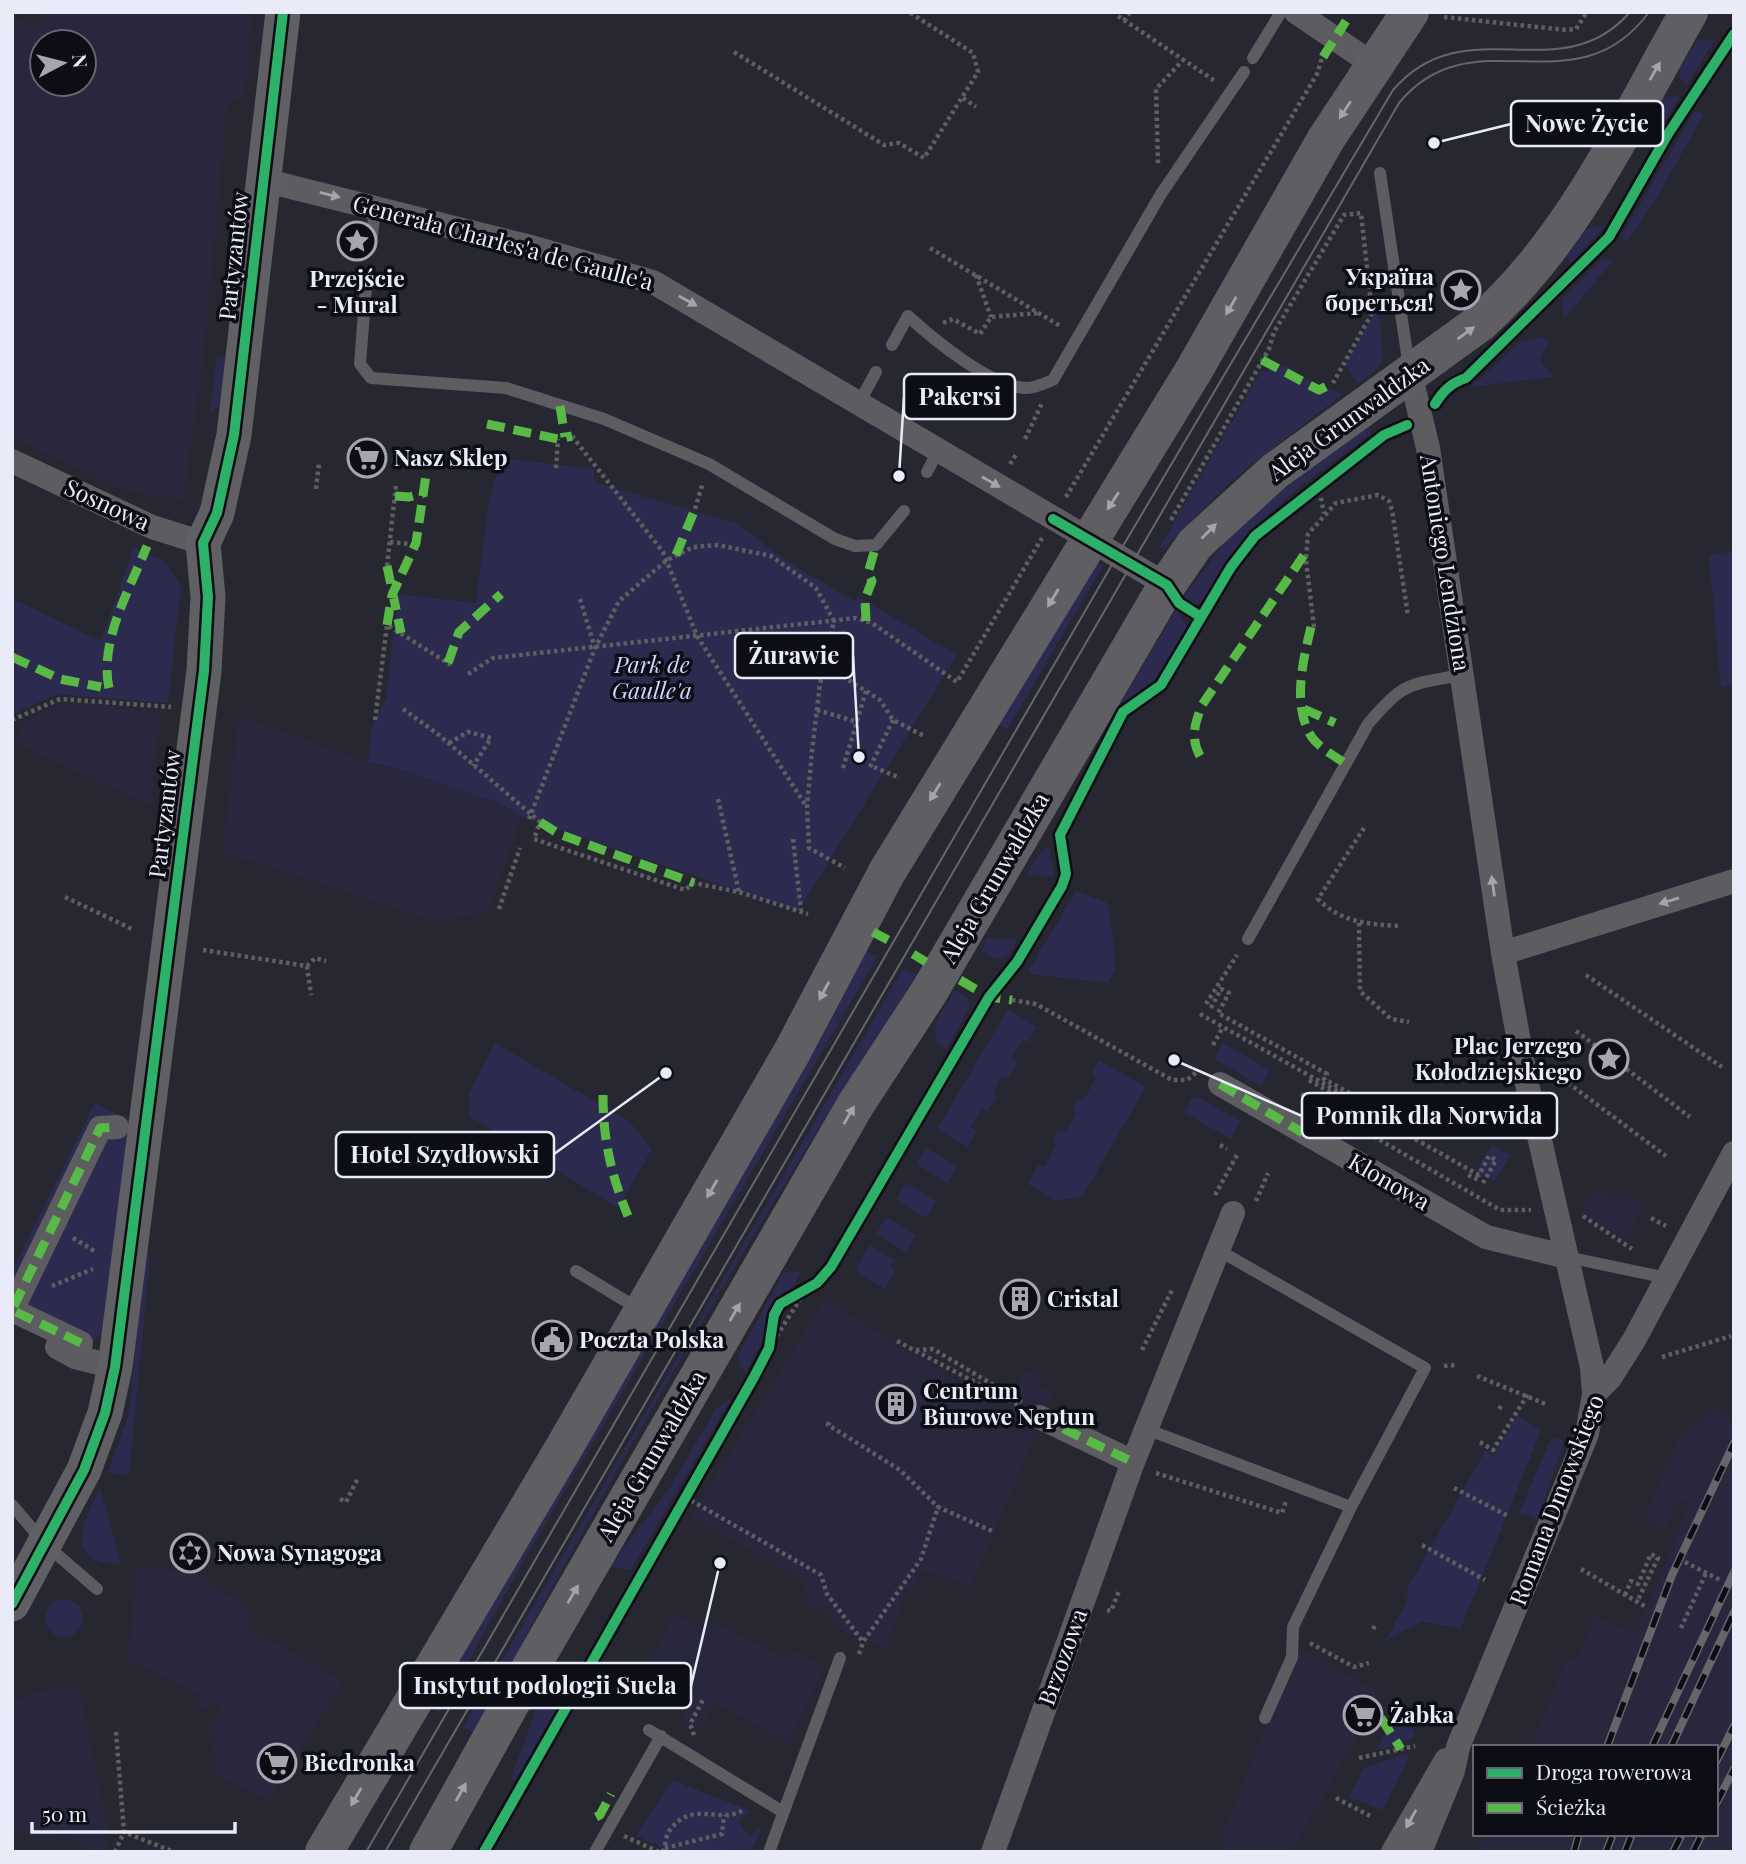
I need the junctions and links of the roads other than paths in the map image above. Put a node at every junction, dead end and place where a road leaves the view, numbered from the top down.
1 (283, 12) edge
2 (1281, 12) edge
3 (1296, 12) edge
4 (1689, 12) edge
5 (1427, 15) edge
6 (1253, 58) dead end
7 (1374, 65) junction
8 (1244, 72) dead end
9 (1380, 173) dead end
10 (263, 180) junction
11 (375, 207) junction
12 (371, 246) dead end
13 (366, 287) dead end
14 (892, 345) dead end
15 (876, 372) dead end
16 (1410, 373) junction
17 (859, 403) junction
18 (12, 461) edge
19 (904, 511) dead end
20 (1088, 540) junction
21 (203, 543) junction
22 (1167, 585) junction
23 (1462, 675) junction
24 (1734, 881) edge
25 (1248, 939) road end
26 (1503, 953) junction
27 (1220, 1084) dead end
28 (117, 1127) dead end
29 (1734, 1153) edge
30 (1233, 1213) dead end
31 (1218, 1250) junction
32 (1567, 1257) junction
33 (576, 1271) dead end
34 (1668, 1278) junction
35 (643, 1311) junction
36 (12, 1324) edge
37 (81, 1343) dead end
38 (115, 1367) junction
39 (1594, 1394) junction
40 (1039, 1417) road end
41 (1146, 1429) junction
42 (1142, 1466) junction
43 (12, 1506) edge
44 (1350, 1507) junction
45 (46, 1545) junction
46 (97, 1588) dead end
47 (12, 1604) edge
48 (840, 1658) dead end
49 (1265, 1718) dead end
50 (1458, 1747) junction
51 (783, 1812) junction
52 (324, 1852) edge
53 (428, 1852) edge
54 (595, 1852) edge
55 (769, 1852) edge
56 (993, 1852) edge
57 (1393, 1852) edge
58 (1420, 1852) edge

1 - 10 street, Partyzantów
2 - 6 lane
3 - 7 street
16 -> 4 main road, Aleja Grunwaldzka
5 - 7 main road
7 -> 20 main road
8 - 14 lane
9 - 16 lane, Antoniego Lendziona
10 -> 11 street, Generała Charles'a de Gaulle'a
10 - 21 street, Partyzantów
11 - 12 lane
11 -> 17 street, Generała Charles'a de Gaulle'a
13 - 19 lane
15 - 17 lane
22 -> 16 main road, Aleja Grunwaldzka
16 - 23 street, Antoniego Lendziona
17 -> 20 street, Generała Charles'a de Gaulle'a
18 - 21 street, Sosnowa
20 - 22 street, Generała Charles'a de Gaulle'a
20 -> 35 main road
21 - 38 street, Partyzantów
53 -> 22 main road, Aleja Grunwaldzka
23 - 25 lane
26 -> 23 street, Antoniego Lendziona
24 -> 26 street
26 - 32 street, Antoniego Lendziona
27 - 32 street, Klonowa
28 - 37 street
29 - 34 street, Romana Dmowskiego
30 - 31 street, Brzozowa
31 - 41 street, Brzozowa
31 - 44 lane
32 - 34 lane
32 - 39 street, Antoniego Lendziona
33 - 35 lane
34 - 39 street, Romana Dmowskiego
35 -> 52 main road
36 - 38 street
38 - 45 street, Partyzantów
39 - 50 street, Romana Dmowskiego
40 - 42 street
41 - 42 street, Brzozowa
41 - 44 lane
42 - 56 street, Brzozowa
43 - 45 lane
44 - 49 lane
45 - 46 lane
45 - 47 street, Partyzantów
48 - 51 lane
50 -> 57 street, Romana Dmowskiego
50 - 58 street, Romana Dmowskiego
51 - 54 lane
51 - 55 lane

